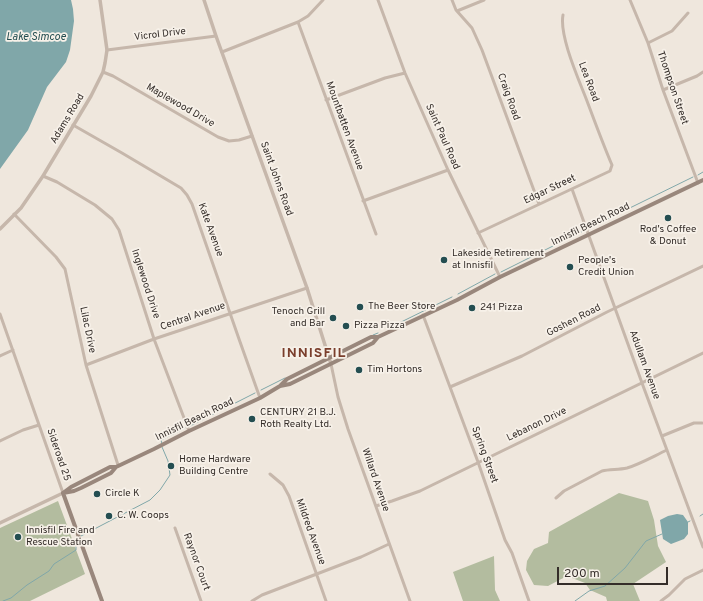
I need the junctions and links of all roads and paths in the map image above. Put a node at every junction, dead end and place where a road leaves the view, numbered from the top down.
1 (100, 0) edge
2 (204, 0) edge
3 (323, 0) edge
4 (378, 0) edge
5 (452, 0) edge
6 (484, 0) edge
7 (630, 0) edge
8 (457, 11) junction
9 (688, 13) dead end
10 (563, 15) dead end
11 (298, 22) junction
12 (216, 36) junction
13 (648, 43) junction
14 (107, 50) junction
15 (222, 52) junction
16 (103, 72) junction
17 (703, 72) edge
18 (405, 73) junction
19 (663, 90) junction
20 (326, 100) junction
21 (73, 125) junction
22 (252, 136) junction
23 (606, 152) joint
24 (448, 170) junction
25 (43, 176) junction
26 (703, 180) edge
27 (698, 183) junction
28 (572, 189) junction
29 (363, 201) junction
30 (539, 204) junction
31 (14, 214) junction
32 (0, 229) edge
33 (478, 232) junction
34 (376, 234) dead end
35 (588, 236) junction
36 (703, 266) edge
37 (500, 278) junction
38 (308, 288) junction
39 (615, 309) junction
40 (230, 313) junction
41 (0, 314) edge
42 (423, 315) junction
43 (378, 337) junction
44 (154, 339) junction
45 (13, 350) junction
46 (703, 353) edge
47 (0, 356) edge
48 (329, 358) junction
49 (331, 364) junction
50 (86, 365) junction
51 (642, 383) junction
52 (280, 386) junction
53 (450, 387) junction
54 (260, 398) junction
55 (702, 423) dead end
56 (39, 425) junction
57 (188, 431) junction
58 (662, 436) junction
59 (0, 441) edge
60 (667, 450) junction
61 (478, 462) junction
62 (117, 466) junction
63 (270, 474) dead end
64 (63, 493) junction
65 (556, 498) dead end
66 (376, 506) junction
67 (0, 523) edge
68 (175, 528) dead end
69 (389, 544) junction
70 (703, 547) edge
71 (703, 570) edge
72 (317, 574) junction
73 (102, 601) edge
74 (201, 601) edge
75 (252, 601) edge
76 (326, 601) edge
77 (410, 601) edge
78 (529, 601) edge
79 (661, 601) edge

1 - 14 street, Adams Road
2 - 12 street, Saint Johns Road
3 - 11 street
4 - 18 street, Saint Paul Road
5 - 8 street, Craig Road
6 - 8 street
7 - 13 street, Thompson Street
8 - 30 street, Craig Road
9 - 13 street
10 - 23 street, Lea Road
11 - 15 street
11 - 20 street, Mountbatten Avenue
12 - 14 street, Vicrol Drive
12 - 15 street, Saint Johns Road
13 - 19 street, Thompson Street
14 - 16 street, Adams Road
15 - 22 street, Saint Johns Road
16 - 21 street, Adams Road
16 - 22 street, Maplewood Drive
17 - 19 street
18 - 20 street
18 - 24 street, Saint Paul Road
19 - 27 street, Thompson Street
20 - 29 street, Mountbatten Avenue
21 - 25 street, Adams Road
21 - 40 street, Kate Avenue
22 - 38 street, Saint Johns Road
23 - 28 street, Edgar Street
24 - 29 street
24 - 33 street, Saint Paul Road
25 - 31 street, Adams Road
25 - 44 street, Inglewood Drive
26 - 27 main road, Innisfil Beach Road
27 - 35 main road, Innisfil Beach Road
28 - 30 street, Edgar Street
28 - 35 street, Adullam Avenue
29 - 34 street, Mountbatten Avenue
30 - 33 street, Edgar Street
31 - 32 street, Adams Road
31 - 50 street, Lilac Drive
33 - 37 street, Saint Paul Road
35 - 37 main road, Innisfil Beach Road
35 - 39 street, Adullam Avenue
36 - 39 street, Goshen Road
37 - 42 main road, Innisfil Beach Road
38 - 40 street, Central Avenue
38 - 48 street, Saint Johns Road
39 - 51 street, Adullam Avenue
39 - 53 street, Goshen Road
40 - 44 street, Central Avenue
40 - 54 street, Kate Avenue
41 - 45 street, Sideroad 25
42 - 43 main road, Innisfil Beach Road
42 - 53 street, Spring Street
43 - 48 main road, Innisfil Beach Road
43 - 49 main road, Innisfil Beach Road
44 - 50 street, Central Avenue
44 - 57 street, Inglewood Drive
45 - 47 street
45 - 56 street, Sideroad 25
46 - 51 street, Lebanon Drive
48 - 49 street, Saint Johns Road
48 - 52 main road, Innisfil Beach Road
49 - 52 main road, Innisfil Beach Road
49 - 66 street, Willard Avenue
50 - 62 street, Lilac Drive
51 - 58 street, Adullam Avenue
51 - 61 street, Lebanon Drive
52 - 54 main road, Innisfil Beach Road
53 - 61 street, Spring Street
54 - 57 main road, Innisfil Beach Road
55 - 58 street
56 - 59 street
56 - 64 street, Sideroad 25
57 - 62 main road, Innisfil Beach Road
58 - 60 street, Adullam Avenue
60 - 65 street
60 - 70 street, Adullam Avenue
61 - 66 street, Lebanon Drive
61 - 78 street, Spring Street
62 - 64 main road, Innisfil Beach Road
63 - 72 street, Mildred Avenue
64 - 67 street, Innisfil Beach Road
64 - 73 main road, Sideroad 25
66 - 69 street, Willard Avenue
68 - 74 street, Raynor Court
69 - 72 street
69 - 77 street, Willard Avenue
71 - 79 street
72 - 75 street
72 - 76 street, Mildred Avenue

